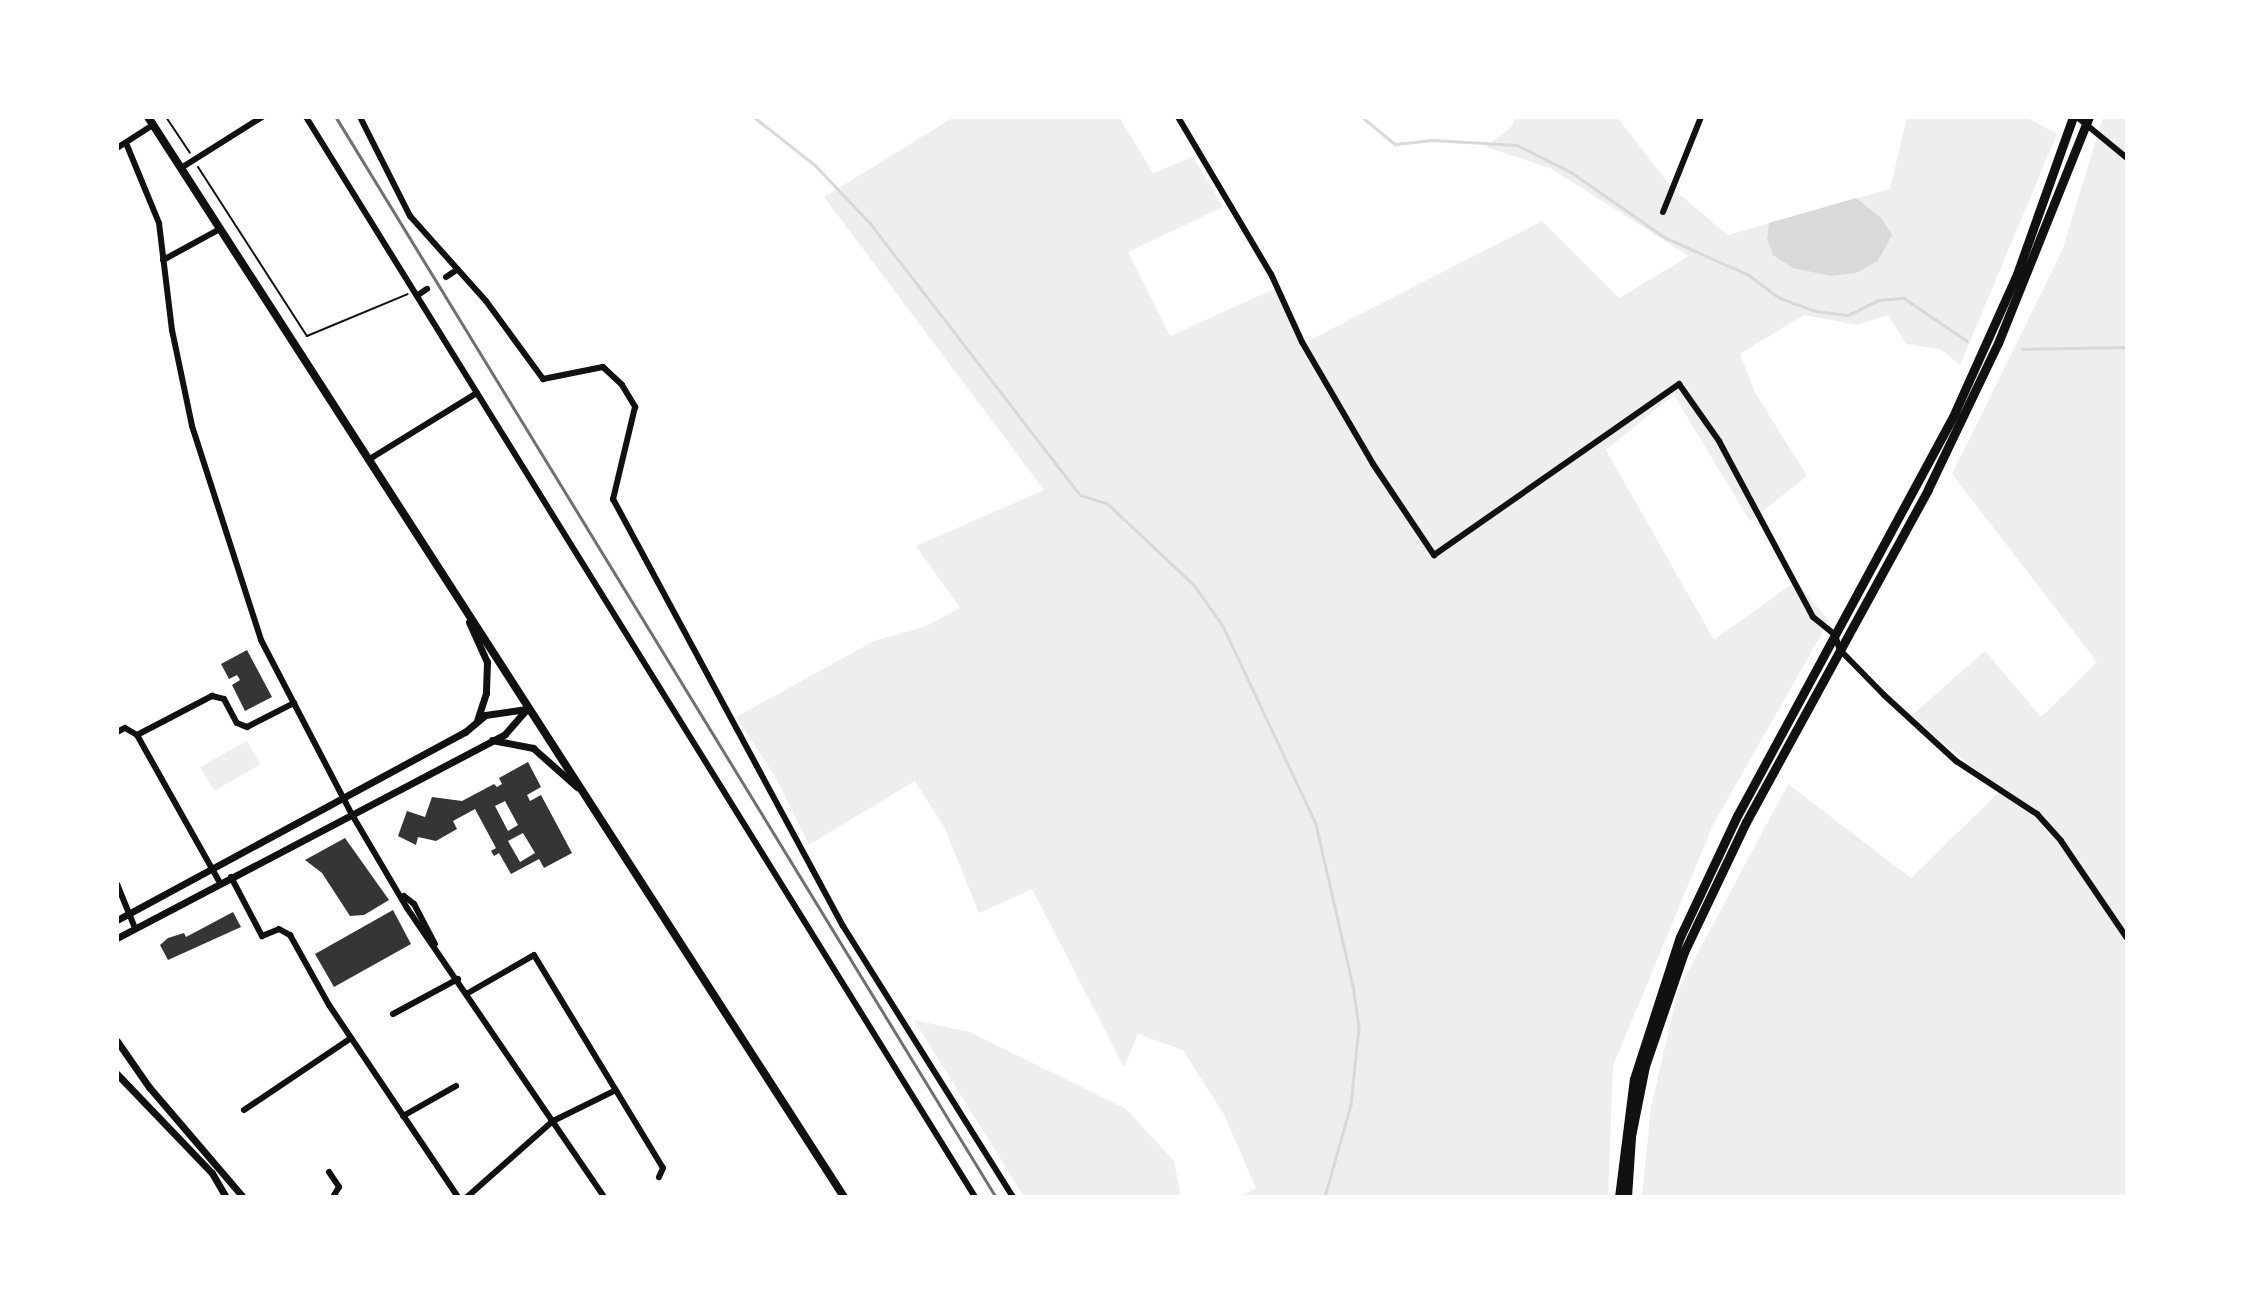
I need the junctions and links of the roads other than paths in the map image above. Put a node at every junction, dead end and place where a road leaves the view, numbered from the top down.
1 (148, 117) edge
2 (262, 117) edge
3 (306, 117) edge
4 (360, 117) edge
5 (1178, 117) edge
6 (1701, 117) edge
7 (2075, 117) edge
8 (2089, 117) edge
9 (153, 125) junction
10 (126, 143) junction
11 (117, 148) edge
12 (2127, 158) edge
13 (181, 168) junction
14 (1662, 212) dead end
15 (220, 229) junction
16 (163, 260) junction
17 (458, 269) junction
18 (446, 277) dead end
19 (427, 289) dead end
20 (416, 293) junction
21 (477, 393) junction
22 (368, 460) junction
23 (461, 606) junction
24 (1835, 635) junction
25 (1840, 650) junction
26 (294, 703) junction
27 (527, 709) junction
28 (477, 720) junction
29 (117, 733) edge
30 (137, 735) junction
31 (492, 740) junction
32 (401, 766) junction
33 (410, 781) junction
34 (579, 789) junction
35 (344, 798) junction
36 (351, 813) junction
37 (212, 868) junction
38 (231, 877) junction
39 (220, 883) junction
40 (117, 884) edge
41 (132, 912) junction
42 (117, 920) edge
43 (135, 928) junction
44 (117, 938) edge
45 (2127, 938) edge
46 (458, 979) junction
47 (468, 993) junction
48 (393, 1014) dead end
49 (351, 1038) junction
50 (117, 1041) edge
51 (117, 1074) edge
52 (456, 1086) dead end
53 (615, 1090) junction
54 (244, 1110) dead end
55 (403, 1116) junction
56 (553, 1121) junction
57 (329, 1172) dead end
58 (659, 1177) dead end
59 (472, 1195) edge
60 (601, 1195) edge
61 (226, 1197) edge
62 (243, 1197) edge
63 (333, 1197) edge
64 (458, 1197) edge
65 (844, 1197) edge
66 (975, 1197) edge
67 (1013, 1197) edge
68 (1619, 1197) edge
69 (1627, 1197) edge

1 - 9 main road
2 - 13 street
3 - 20 street
4 - 17 street
5 - 24 street
6 - 14 street
7 - 12 street
7 - 24 main road
8 - 25 main road
9 - 10 street
9 - 13 main road
10 - 11 street
10 - 16 street
13 - 15 main road
15 - 16 street
15 - 22 main road
16 - 26 street
17 - 18 street
17 - 67 street
19 - 20 street
20 - 21 street
21 - 22 street
21 - 66 street
22 - 23 main road
23 - 27 main road
23 - 28 street
24 - 25 street
24 - 68 main road
25 - 45 street
25 - 69 main road
26 - 30 street
26 - 35 street
27 - 28 street
27 - 31 street
27 - 34 main road
28 - 32 street
29 - 30 street
30 - 37 street
31 - 33 street
31 - 34 street
32 - 33 street
32 - 35 street
33 - 36 street
34 - 65 main road
35 - 36 street
35 - 37 street
36 - 38 street
36 - 46 street
37 - 39 street
37 - 41 street
38 - 39 street
38 - 49 street
39 - 43 street
40 - 41 street
41 - 42 street
41 - 43 street
43 - 44 street
46 - 47 street
46 - 48 street
47 - 53 street
47 - 56 street
49 - 54 street
49 - 55 street
50 - 62 street
51 - 61 street
52 - 55 street
53 - 56 street
53 - 58 street
55 - 64 street
56 - 59 street
56 - 60 street
57 - 63 street

